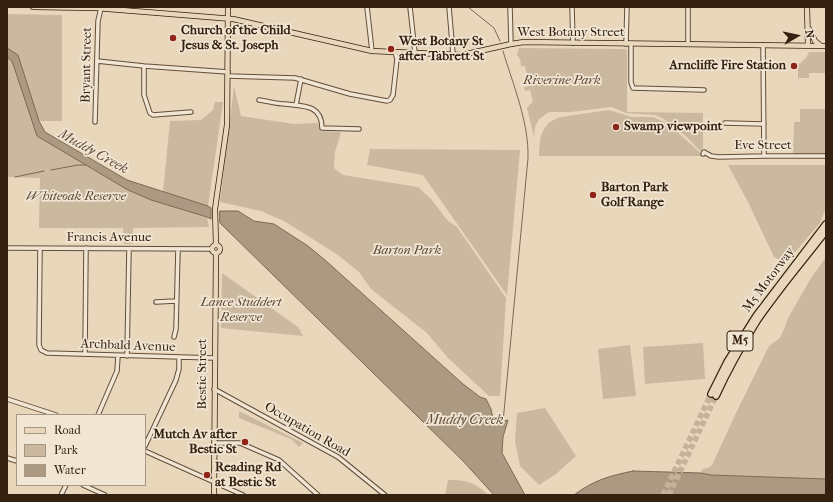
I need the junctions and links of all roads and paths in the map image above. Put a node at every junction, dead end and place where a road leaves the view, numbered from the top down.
1 (33, 7) edge
2 (228, 7) edge
3 (368, 7) edge
4 (410, 7) edge
5 (449, 7) edge
6 (510, 7) edge
7 (572, 7) edge
8 (627, 7) edge
9 (688, 7) edge
10 (807, 7) edge
11 (98, 8) edge
12 (228, 19) junction
13 (808, 27) junction
14 (573, 43) junction
15 (511, 44) junction
16 (629, 44) junction
17 (688, 44) junction
18 (763, 45) junction
19 (808, 45) junction
20 (824, 46) edge
21 (372, 51) junction
22 (395, 52) junction
23 (415, 53) junction
24 (453, 54) junction
25 (97, 61) junction
26 (144, 66) junction
27 (228, 74) junction
28 (301, 79) junction
29 (704, 90) dead end
30 (259, 100) dead end
31 (296, 105) junction
32 (191, 112) dead end
33 (95, 122) dead end
34 (725, 123) dead end
35 (764, 124) junction
36 (359, 129) dead end
37 (702, 154) dead end
38 (764, 156) junction
39 (826, 156) edge
40 (826, 224) edge
41 (826, 231) edge
42 (214, 247) junction
43 (7, 248) edge
44 (40, 248) junction
45 (86, 248) junction
46 (129, 249) junction
47 (178, 249) junction
48 (775, 292) junction
49 (176, 301) junction
50 (156, 302) dead end
51 (174, 337) dead end
52 (85, 354) junction
53 (118, 356) junction
54 (127, 356) junction
55 (180, 358) junction
56 (214, 358) junction
57 (214, 389) junction
58 (714, 395) tunnel mouth
59 (7, 398) edge
60 (53, 414) edge
61 (98, 414) edge
62 (214, 443) junction
63 (146, 444) edge
64 (146, 451) edge
65 (214, 482) junction
66 (66, 486) edge
67 (85, 486) edge
68 (61, 495) edge
69 (105, 495) edge
70 (214, 495) edge
71 (242, 495) edge
72 (318, 495) edge
73 (385, 495) edge

1 - 11 main road, West Botany Street
2 - 12 main road
3 - 21 street
4 - 23 street
5 - 24 street
6 - 15 street
7 - 14 street
8 - 16 street
9 - 17 street
10 - 13 main road
11 - 12 main road, West Botany Street
11 - 25 street, Bryant Street
12 - 21 main road, West Botany Street
12 - 27 main road
13 - 19 main road
13 - 20 main road
14 - 15 main road, West Botany Street
14 - 16 main road, West Botany Street
15 - 24 main road, West Botany Street
16 - 17 main road, West Botany Street
16 - 29 street
17 - 18 main road, West Botany Street
18 - 19 main road, West Botany Street
18 - 35 street
19 - 20 main road, West Botany Street
21 - 22 main road, West Botany Street
22 - 23 main road, West Botany Street
22 - 28 street
23 - 24 main road, West Botany Street
25 - 26 street
25 - 33 street, Bryant Street
26 - 27 street
26 - 32 street
27 - 28 street
27 - 42 main road
28 - 31 street
30 - 31 street
31 - 36 street
34 - 35 street
35 - 38 street
37 - 38 street, Eve Street
38 - 39 street, Eve Street
40 - 48 highway, M5 Motorway / M5
41 - 48 highway, M5 Motorway / M5
42 - 47 street, Francis Avenue
42 - 56 main road, Bestic Street
43 - 44 street, Francis Avenue
44 - 45 street, Francis Avenue
44 - 52 street, Archbald Avenue
45 - 46 street, Francis Avenue
45 - 52 street
46 - 47 street, Francis Avenue
46 - 54 street
47 - 49 street
48 - 58 highway, M5 Motorway / M5
49 - 50 street
49 - 51 street
52 - 53 street, Archbald Avenue
53 - 54 street, Archbald Avenue
53 - 61 street
54 - 55 street, Archbald Avenue
55 - 56 street, Archbald Avenue
55 - 63 street
56 - 57 main road, Bestic Street
57 - 62 main road, Bestic Street
57 - 73 street, Occupation Road
59 - 60 street
62 - 65 main road, Bestic Street
62 - 72 street
64 - 65 street
65 - 70 main road, Bestic Street
65 - 71 street
66 - 68 street
67 - 69 street

